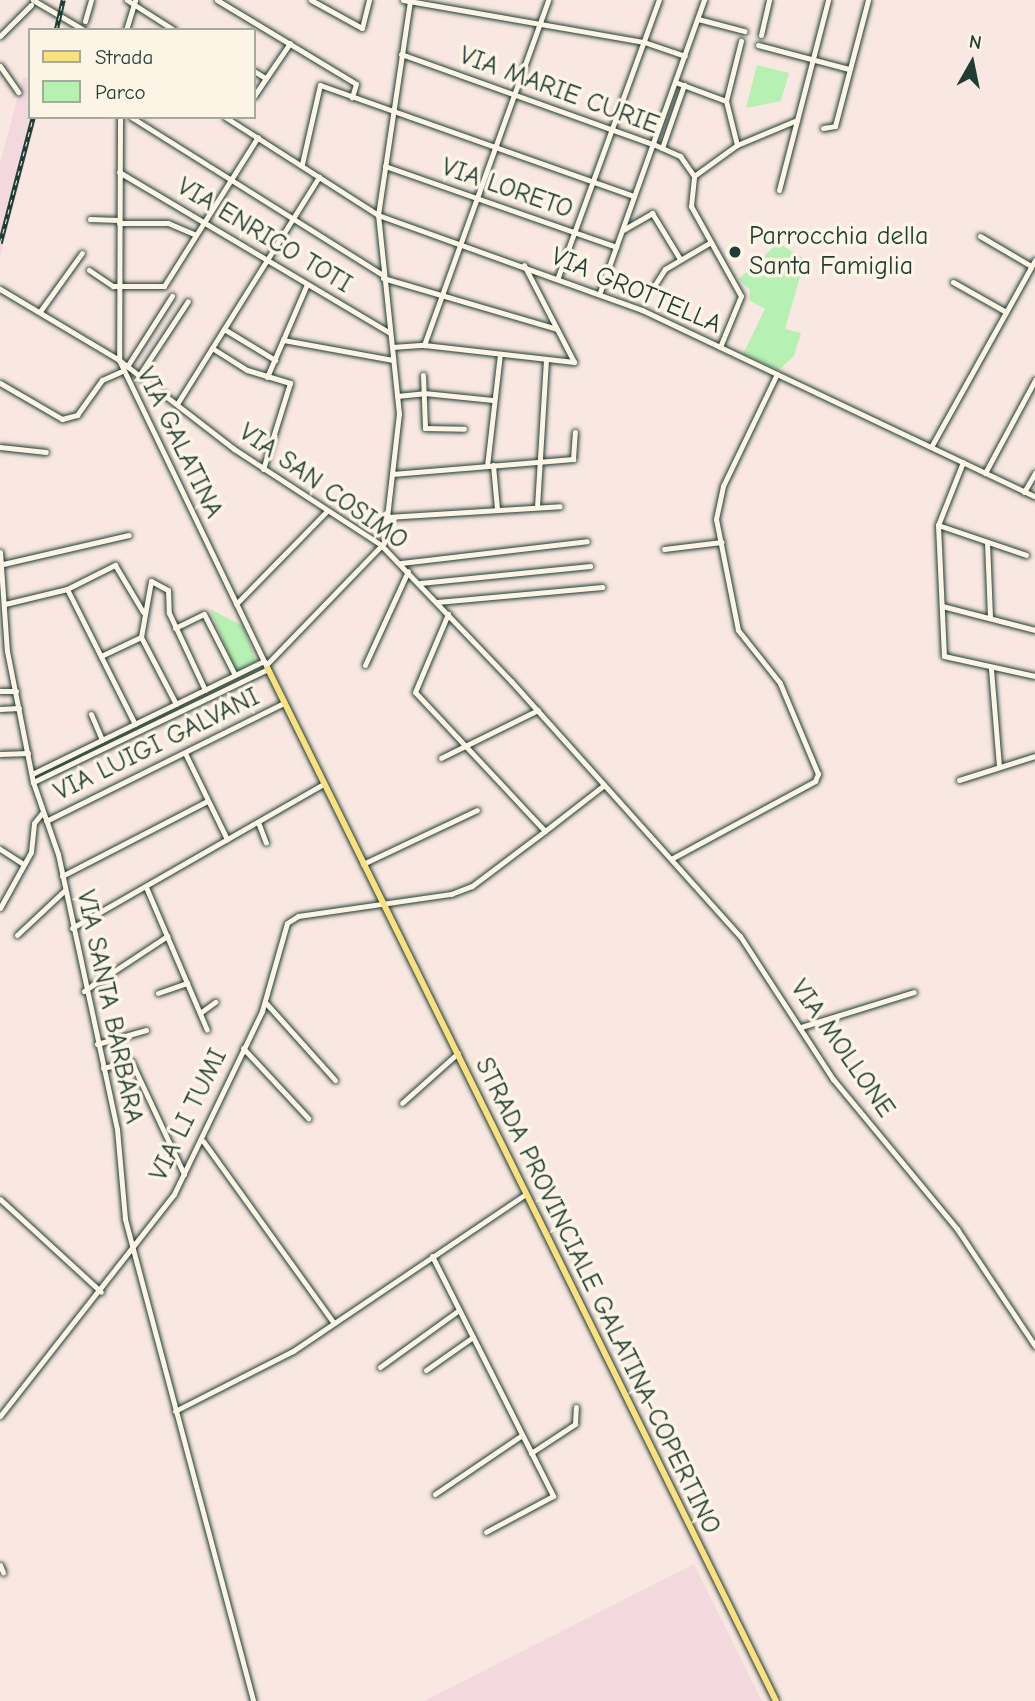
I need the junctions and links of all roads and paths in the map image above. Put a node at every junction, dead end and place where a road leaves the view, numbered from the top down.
1 (91, 0) edge
2 (127, 0) edge
3 (217, 0) edge
4 (311, 0) edge
5 (369, 0) edge
6 (403, 0) edge
7 (548, 0) edge
8 (659, 0) edge
9 (704, 0) edge
10 (769, 0) edge
11 (828, 0) edge
12 (868, 0) edge
13 (32, 2) edge
14 (134, 2) edge
15 (410, 2) edge
16 (698, 19) junction
17 (85, 21) dead end
18 (539, 26) junction
19 (81, 28) edge
20 (127, 28) edge
21 (171, 28) edge
22 (744, 31) dead end
23 (761, 35) dead end
24 (0, 36) edge
25 (741, 41) dead end
26 (644, 42) junction
27 (290, 43) junction
28 (758, 45) dead end
29 (401, 54) junction
30 (685, 56) junction
31 (812, 60) junction
32 (0, 66) edge
33 (849, 69) junction
34 (256, 72) edge
35 (265, 78) junction
36 (676, 82) junction
37 (684, 85) junction
38 (18, 92) dead end
39 (256, 93) edge
40 (514, 95) junction
41 (352, 97) junction
42 (726, 101) junction
43 (393, 111) junction
44 (120, 119) edge
45 (134, 119) edge
46 (228, 119) edge
47 (239, 119) edge
48 (797, 120) junction
49 (236, 124) junction
50 (612, 128) junction
51 (823, 128) dead end
52 (258, 137) junction
53 (653, 144) junction
54 (737, 145) junction
55 (495, 147) junction
56 (662, 148) junction
57 (302, 164) junction
58 (385, 166) junction
59 (119, 172) junction
60 (694, 176) junction
61 (319, 177) junction
62 (231, 179) junction
63 (592, 183) junction
64 (779, 190) dead end
65 (634, 195) junction
66 (477, 199) junction
67 (630, 206) junction
68 (378, 215) junction
69 (90, 219) dead end
70 (292, 219) junction
71 (642, 219) junction
72 (204, 221) junction
73 (119, 222) junction
74 (622, 231) junction
75 (574, 233) junction
76 (196, 235) junction
77 (981, 236) dead end
78 (711, 242) junction
79 (462, 244) junction
80 (616, 247) junction
81 (82, 253) dead end
82 (267, 259) junction
83 (680, 259) junction
84 (1033, 263) edge
85 (524, 265) junction
86 (89, 270) dead end
87 (383, 277) junction
88 (558, 277) junction
89 (953, 282) dead end
90 (307, 284) junction
91 (118, 286) junction
92 (654, 286) dead end
93 (0, 289) edge
94 (600, 292) junction
95 (172, 296) dead end
96 (441, 297) junction
97 (188, 301) dead end
98 (41, 310) junction
99 (1006, 312) junction
100 (224, 329) junction
101 (557, 329) junction
102 (390, 333) junction
103 (283, 340) junction
104 (424, 345) junction
105 (391, 347) junction
106 (720, 347) junction
107 (212, 348) junction
108 (500, 354) junction
109 (546, 359) junction
110 (119, 360) junction
111 (275, 360) junction
112 (393, 360) junction
113 (128, 365) junction
114 (120, 372) junction
115 (140, 374) junction
116 (778, 374) junction
117 (424, 375) dead end
118 (267, 377) junction
119 (1035, 380) edge
120 (0, 383) edge
121 (424, 393) junction
122 (397, 396) junction
123 (494, 400) junction
124 (177, 404) junction
125 (464, 429) dead end
126 (575, 432) dead end
127 (0, 447) edge
128 (930, 447) junction
129 (46, 452) dead end
130 (535, 463) junction
131 (963, 463) junction
132 (490, 466) junction
133 (263, 469) junction
134 (985, 473) junction
135 (1035, 473) edge
136 (392, 474) junction
137 (1024, 492) junction
138 (1035, 497) edge
139 (560, 506) dead end
140 (537, 507) junction
141 (497, 509) junction
142 (327, 511) junction
143 (387, 517) junction
144 (938, 525) junction
145 (128, 535) dead end
146 (587, 541) dead end
147 (722, 542) junction
148 (987, 542) junction
149 (381, 545) junction
150 (664, 549) dead end
151 (0, 552) edge
152 (1026, 555) dead end
153 (3, 564) junction
154 (401, 564) junction
155 (590, 566) dead end
156 (408, 571) junction
157 (420, 583) junction
158 (602, 587) dead end
159 (67, 589) junction
160 (437, 602) junction
161 (3, 603) edge
162 (236, 604) junction
163 (942, 606) junction
164 (143, 612) junction
165 (448, 614) junction
166 (990, 618) junction
167 (175, 628) junction
168 (1035, 630) edge
169 (141, 637) junction
170 (4, 651) edge
171 (101, 656) junction
172 (266, 665) junction
173 (365, 665) dead end
174 (991, 668) junction
175 (235, 675) junction
176 (1035, 676) edge
177 (205, 690) junction
178 (0, 691) edge
179 (16, 691) junction
180 (176, 704) junction
181 (284, 704) junction
182 (19, 708) junction
183 (0, 709) edge
184 (538, 710) junction
185 (91, 714) dead end
186 (135, 724) junction
187 (102, 740) junction
188 (467, 744) junction
189 (28, 753) junction
190 (0, 754) edge
191 (185, 754) junction
192 (1035, 756) edge
193 (441, 758) dead end
194 (999, 767) junction
195 (32, 774) junction
196 (959, 780) dead end
197 (33, 782) junction
198 (323, 784) junction
199 (604, 785) junction
200 (207, 801) junction
201 (477, 810) dead end
202 (43, 812) junction
203 (46, 821) junction
204 (258, 822) junction
205 (545, 831) junction
206 (227, 839) junction
207 (266, 843) dead end
208 (0, 849) edge
209 (671, 859) junction
210 (23, 864) junction
211 (363, 864) junction
212 (62, 876) junction
213 (146, 887) junction
214 (65, 890) junction
215 (0, 908) edge
216 (385, 908) junction
217 (72, 928) junction
218 (17, 935) dead end
219 (167, 936) junction
220 (187, 983) junction
221 (84, 991) junction
222 (914, 992) dead end
223 (158, 993) dead end
224 (215, 1002) dead end
225 (265, 1002) junction
226 (200, 1013) junction
227 (801, 1027) junction
228 (146, 1030) dead end
229 (207, 1030) dead end
230 (97, 1044) junction
231 (243, 1048) junction
232 (458, 1053) junction
233 (103, 1068) junction
234 (335, 1080) dead end
235 (402, 1103) dead end
236 (308, 1118) dead end
237 (203, 1141) junction
238 (184, 1174) junction
239 (526, 1194) junction
240 (0, 1199) edge
241 (132, 1245) junction
242 (432, 1256) junction
243 (101, 1292) junction
244 (459, 1310) junction
245 (333, 1322) junction
246 (473, 1337) junction
247 (1035, 1346) edge
248 (380, 1367) dead end
249 (426, 1370) dead end
250 (576, 1407) dead end
251 (175, 1411) junction
252 (0, 1416) edge
253 (522, 1435) junction
254 (531, 1453) junction
255 (435, 1494) dead end
256 (486, 1532) dead end
257 (0, 1565) edge
258 (3, 1572) dead end
259 (253, 1701) edge
260 (776, 1701) edge

1 - 17 street
2 - 14 street
3 - 27 street
4 - 5 street
6 - 15 street
7 - 18 street
8 - 26 street
9 - 16 street
10 - 23 street
11 - 31 street
12 - 33 street
13 - 19 street
13 - 24 street
14 - 20 street
14 - 21 street
15 - 18 street
15 - 29 street
16 - 22 street
16 - 30 street
18 - 26 street
18 - 40 street
25 - 42 street
26 - 30 street
26 - 50 street
27 - 35 street
27 - 41 street
28 - 31 street
29 - 40 street, VIA MARIE CURIE
29 - 43 street
30 - 36 street
31 - 33 street
31 - 48 street
32 - 38 street
33 - 51 street
34 - 35 street
35 - 39 street
36 - 37 street
36 - 53 street
37 - 42 street
37 - 56 street
40 - 50 street, VIA MARIE CURIE
40 - 55 street
41 - 43 street
41 - 57 street
42 - 54 street
43 - 55 street
43 - 58 street
44 - 59 street
45 - 62 street
46 - 49 street, VIA GROTTELLA
47 - 49 street
48 - 54 street
48 - 64 street
49 - 52 street, VIA GROTTELLA
50 - 53 street, VIA MARIE CURIE
50 - 63 street
52 - 57 street, VIA GROTTELLA
52 - 62 street
53 - 56 street, VIA MARIE CURIE
53 - 65 street
54 - 60 street
55 - 63 street
55 - 66 street
56 - 60 street, VIA MARIE CURIE
57 - 61 street, VIA GROTTELLA
58 - 66 street, VIA LORETO
58 - 68 street
59 - 72 street, VIA ENRICO TOTI
59 - 73 street
60 - 78 street
61 - 68 street, VIA GROTTELLA
61 - 70 street
62 - 70 street
62 - 72 street
63 - 65 street
63 - 75 street
65 - 67 street
66 - 75 street, VIA LORETO
66 - 79 street
67 - 71 street
67 - 74 street
68 - 79 street, VIA GROTTELLA
68 - 87 street
69 - 73 street
70 - 82 street
70 - 87 street
71 - 74 street
71 - 83 street
72 - 76 street
72 - 82 street, VIA ENRICO TOTI
73 - 76 street
73 - 91 street
74 - 80 street
75 - 80 street, VIA LORETO
75 - 88 street
76 - 91 street
77 - 84 street
78 - 83 street
78 - 106 street
79 - 85 street, VIA GROTTELLA
79 - 96 street
80 - 94 street
81 - 98 street
82 - 90 street, VIA ENRICO TOTI
82 - 100 street
83 - 92 street
84 - 99 street
85 - 88 street, VIA GROTTELLA
85 - 101 street
86 - 91 street
87 - 96 street
87 - 102 street
88 - 94 street, VIA GROTTELLA
89 - 99 street
90 - 102 street, VIA ENRICO TOTI
90 - 103 street
91 - 110 street
93 - 98 street, VIA GALATINA
94 - 106 street, VIA GROTTELLA
95 - 113 street
96 - 101 street
96 - 104 street
97 - 115 street
98 - 110 street, VIA GALATINA
99 - 128 street
100 - 107 street
100 - 111 street
101 - 109 street
102 - 105 street
103 - 111 street
103 - 112 street
104 - 105 street
104 - 108 street
105 - 112 street
106 - 116 street, VIA GROTTELLA
107 - 118 street
107 - 124 street
108 - 109 street
108 - 123 street
109 - 130 street
110 - 113 street, VIA SAN COSIMO
110 - 114 street, VIA GALATINA
111 - 118 street
112 - 122 street
113 - 115 street, VIA SAN COSIMO
114 - 120 street
114 - 162 street, VIA GALATINA
115 - 124 street, VIA SAN COSIMO
116 - 128 street, VIA GROTTELLA
116 - 147 street
117 - 121 street
118 - 133 street
119 - 134 street
121 - 122 street
121 - 123 street
121 - 125 street
122 - 136 street
123 - 132 street
124 - 133 street, VIA SAN COSIMO
126 - 130 street
127 - 129 street
128 - 131 street, VIA GROTTELLA
130 - 132 street
130 - 140 street
131 - 134 street, VIA GROTTELLA
131 - 144 street
132 - 136 street
132 - 141 street
133 - 142 street, VIA SAN COSIMO
134 - 137 street, VIA GROTTELLA
135 - 137 street
136 - 143 street
137 - 138 street, VIA GROTTELLA
139 - 140 street
140 - 141 street
141 - 143 street
142 - 149 street, VIA SAN COSIMO
142 - 162 street
143 - 149 street
144 - 148 street
144 - 163 street
145 - 153 street
146 - 154 street
147 - 150 street
147 - 209 street
148 - 152 street
148 - 166 street
149 - 154 street, VIA SAN COSIMO
149 - 172 street
151 - 153 street, VIA SANTA BARBARA
153 - 161 street, VIA SANTA BARBARA
154 - 156 street, VIA SAN COSIMO
155 - 157 street
156 - 157 street, VIA SAN COSIMO
156 - 173 street
157 - 160 street, VIA SAN COSIMO
158 - 160 street
159 - 161 street
159 - 164 street
159 - 171 street
160 - 165 street, VIA SAN COSIMO
161 - 170 street, VIA SANTA BARBARA
162 - 172 street, VIA GALATINA
163 - 166 street
163 - 174 street
164 - 167 street
164 - 169 street
165 - 184 street, VIA SAN COSIMO
165 - 188 street
166 - 168 street
167 - 175 street
167 - 177 street
169 - 171 street
169 - 180 street
170 - 179 street, VIA SANTA BARBARA
171 - 186 street
172 - 175 street
172 - 181 main road, STRADA PROVINCIALE GALATINA-COPERTINO
172 - 197 street
174 - 176 street
174 - 194 street
175 - 177 street
177 - 180 street
178 - 179 street
179 - 182 street, VIA SANTA BARBARA
180 - 186 street
181 - 191 street, VIA LUIGI GALVANI
181 - 198 main road, STRADA PROVINCIALE GALATINA-COPERTINO
182 - 183 street
182 - 189 street, VIA SANTA BARBARA
184 - 188 street
184 - 199 street, VIA SAN COSIMO
185 - 187 street
186 - 187 street
187 - 195 street
188 - 193 street
188 - 205 street
189 - 190 street
189 - 195 street, VIA SANTA BARBARA
191 - 200 street
191 - 203 street, VIA LUIGI GALVANI
192 - 194 street
194 - 196 street
195 - 197 street, VIA SANTA BARBARA
197 - 202 street, VIA SANTA BARBARA
198 - 204 street
198 - 211 main road, STRADA PROVINCIALE GALATINA-COPERTINO
199 - 205 street
199 - 209 street, VIA MOLLONE
200 - 206 street
200 - 212 street
201 - 211 street
202 - 203 street, VIA SANTA BARBARA
202 - 210 street
203 - 212 street, VIA SANTA BARBARA
204 - 206 street
204 - 207 street
205 - 216 street
206 - 213 street
208 - 210 street
209 - 227 street, VIA MOLLONE
210 - 215 street
211 - 216 main road, STRADA PROVINCIALE GALATINA-COPERTINO
212 - 214 street, VIA SANTA BARBARA
213 - 217 street
213 - 219 street
214 - 217 street, VIA SANTA BARBARA
214 - 218 street
216 - 225 street, VIA LI TUMI
216 - 232 main road, STRADA PROVINCIALE GALATINA-COPERTINO
217 - 221 street, VIA SANTA BARBARA
219 - 220 street
219 - 221 street
220 - 223 street
220 - 226 street
221 - 230 street, VIA SANTA BARBARA
222 - 227 street
224 - 226 street
225 - 231 street, VIA LI TUMI
225 - 234 street
226 - 229 street
227 - 247 street, VIA MOLLONE
228 - 230 street
230 - 233 street, VIA SANTA BARBARA
231 - 236 street
231 - 237 street, VIA LI TUMI
232 - 235 street
232 - 239 main road, STRADA PROVINCIALE GALATINA-COPERTINO
233 - 238 street
233 - 241 street, VIA SANTA BARBARA
237 - 238 street, VIA LI TUMI
237 - 245 street
238 - 241 street, VIA LI TUMI
239 - 242 street
239 - 260 main road, STRADA PROVINCIALE GALATINA-COPERTINO
240 - 243 street
241 - 243 street, VIA LI TUMI
241 - 251 street, VIA SANTA BARBARA
242 - 244 street
242 - 245 street
243 - 252 street, VIA LI TUMI
244 - 246 street
244 - 248 street
245 - 251 street
246 - 249 street
246 - 253 street
250 - 254 street
251 - 259 street, VIA SANTA BARBARA
253 - 254 street
253 - 255 street
254 - 256 street
257 - 258 street

